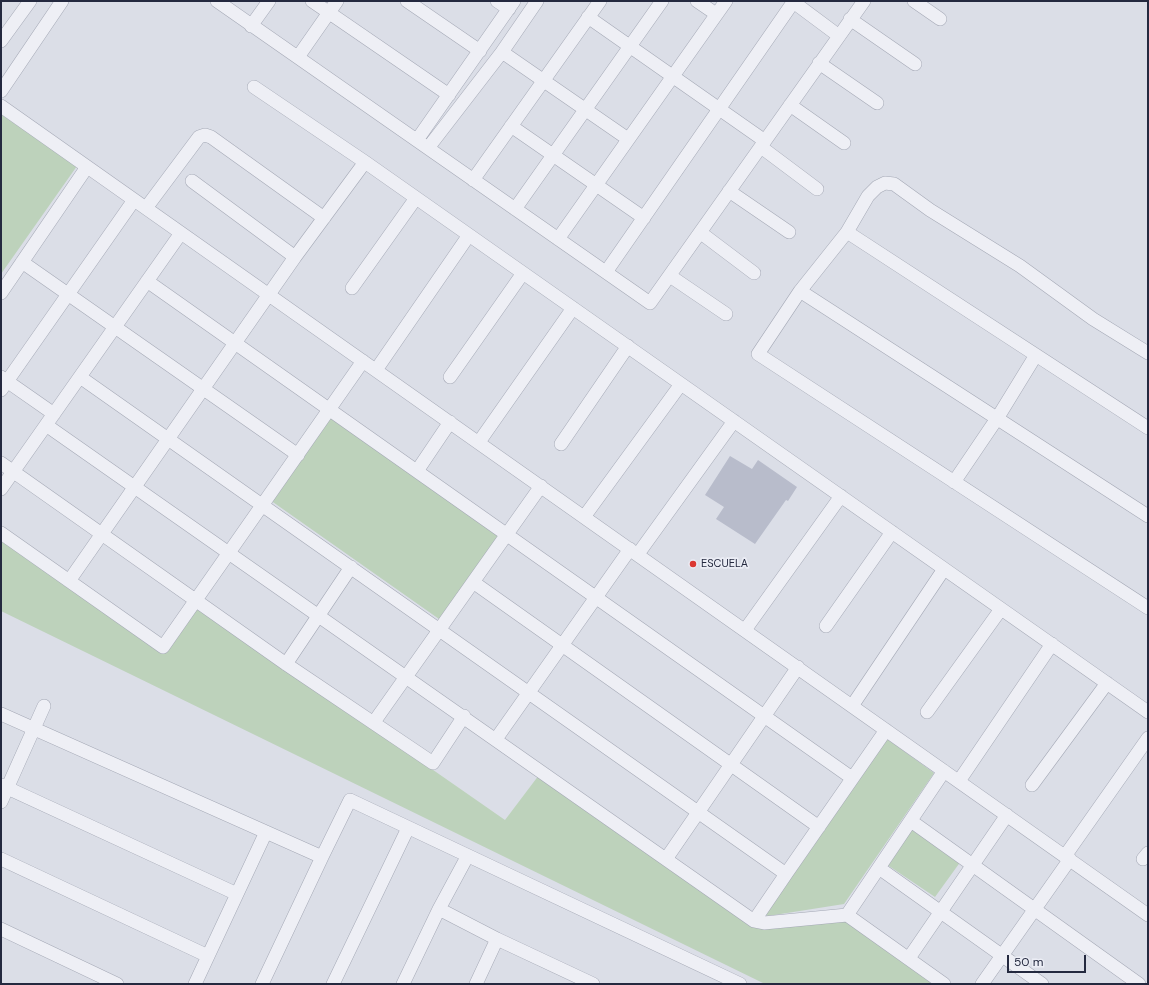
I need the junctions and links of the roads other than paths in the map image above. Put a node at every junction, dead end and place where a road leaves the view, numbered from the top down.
1 (62, 1) edge
2 (217, 1) edge
3 (269, 1) edge
4 (312, 1) edge
5 (337, 1) edge
6 (407, 1) edge
7 (497, 1) edge
8 (537, 1) edge
9 (600, 1) edge
10 (662, 1) edge
11 (697, 1) edge
12 (726, 1) edge
13 (793, 1) edge
14 (864, 1) edge
15 (914, 1) edge
16 (28, 2) edge
17 (512, 5) edge
18 (329, 13) junction
19 (716, 14) junction
20 (588, 17) junction
21 (940, 19) dead end
22 (850, 20) junction
23 (251, 26) junction
24 (839, 36) junction
25 (1, 41) edge
26 (630, 46) junction
27 (480, 51) junction
28 (502, 52) junction
29 (298, 57) junction
30 (819, 62) junction
31 (915, 64) dead end
32 (672, 76) junction
33 (544, 80) junction
34 (254, 87) dead end
35 (1, 91) edge
36 (449, 95) junction
37 (877, 103) dead end
38 (1, 106) edge
39 (790, 106) junction
40 (586, 109) junction
41 (719, 109) junction
42 (511, 126) junction
43 (628, 139) junction
44 (417, 140) junction
45 (844, 143) dead end
46 (763, 144) junction
47 (428, 148) junction
48 (553, 156) junction
49 (365, 162) junction
50 (87, 167) junction
51 (474, 180) junction
52 (192, 181) dead end
53 (596, 185) junction
54 (817, 189) dead end
55 (729, 191) junction
56 (416, 198) junction
57 (134, 200) junction
58 (146, 208) junction
59 (515, 209) junction
60 (324, 218) junction
61 (644, 218) junction
62 (789, 232) dead end
63 (847, 232) junction
64 (181, 233) junction
65 (701, 233) junction
66 (469, 235) junction
67 (558, 239) junction
68 (295, 257) junction
69 (22, 262) junction
70 (606, 272) junction
71 (754, 272) dead end
72 (523, 273) junction
73 (670, 276) junction
74 (147, 281) junction
75 (352, 288) dead end
76 (800, 291) junction
77 (1, 293) edge
78 (68, 294) junction
79 (269, 294) junction
80 (573, 308) junction
81 (726, 314) dead end
82 (115, 327) junction
83 (234, 344) junction
84 (628, 346) junction
85 (1148, 352) edge
86 (1036, 355) junction
87 (363, 361) junction
88 (376, 370) junction
89 (80, 377) junction
90 (450, 377) dead end
91 (3, 383) edge
92 (681, 384) junction
93 (203, 389) junction
94 (330, 409) junction
95 (54, 414) junction
96 (998, 417) junction
97 (734, 421) junction
98 (450, 422) junction
99 (46, 425) junction
100 (1148, 428) edge
101 (168, 438) junction
102 (479, 442) junction
103 (561, 444) dead end
104 (298, 455) junction
105 (1, 463) edge
106 (13, 471) junction
107 (417, 471) junction
108 (954, 482) junction
109 (541, 486) junction
110 (135, 487) junction
111 (1, 489) edge
112 (841, 496) junction
113 (263, 505) junction
114 (1148, 516) edge
115 (584, 517) junction
116 (892, 532) junction
117 (1, 533) edge
118 (102, 534) junction
119 (507, 535) junction
120 (634, 551) junction
121 (229, 553) junction
122 (351, 567) junction
123 (944, 569) junction
124 (69, 581) junction
125 (473, 582) junction
126 (596, 597) junction
127 (196, 600) junction
128 (1148, 608) edge
129 (1001, 609) junction
130 (319, 616) junction
131 (826, 626) dead end
132 (439, 629) junction
133 (745, 630) junction
134 (1052, 644) junction
135 (562, 645) junction
136 (286, 664) junction
137 (798, 667) junction
138 (405, 676) junction
139 (1107, 683) junction
140 (529, 692) junction
141 (44, 706) dead end
142 (852, 706) junction
143 (927, 712) dead end
144 (1148, 712) edge
145 (1, 714) edge
146 (464, 716) junction
147 (764, 716) junction
148 (374, 722) junction
149 (35, 729) junction
150 (886, 730) junction
151 (1148, 738) edge
152 (496, 740) junction
153 (731, 765) junction
154 (944, 771) junction
155 (852, 778) junction
156 (959, 781) junction
157 (1032, 785) dead end
158 (4, 786) edge
159 (1, 802) edge
160 (699, 812) junction
161 (1007, 815) junction
162 (911, 820) junction
163 (818, 827) junction
164 (408, 828) junction
165 (266, 832) junction
166 (322, 857) junction
167 (467, 857) junction
168 (1068, 858) junction
169 (1, 859) edge
170 (666, 859) junction
171 (973, 865) junction
172 (879, 868) junction
173 (786, 874) junction
174 (237, 894) junction
175 (439, 909) junction
176 (1035, 909) junction
177 (941, 912) junction
178 (1148, 914) edge
179 (847, 915) junction
180 (754, 921) junction
181 (1, 929) edge
182 (497, 939) junction
183 (1002, 955) junction
184 (208, 956) junction
185 (909, 958) junction
186 (722, 980) edge
187 (116, 984) edge
188 (195, 984) edge
189 (262, 984) edge
190 (333, 984) edge
191 (403, 984) edge
192 (476, 984) edge
193 (593, 984) edge
194 (740, 984) edge
195 (944, 984) edge
196 (982, 984) edge
197 (1042, 984) edge
198 (1139, 984) edge

1 - 35 street
2 - 23 street
3 - 23 street
4 - 18 street
5 - 18 street
6 - 27 street
7 - 17 street
8 - 28 street
9 - 20 street
10 - 26 street
11 - 19 street
12 - 19 street
13 - 24 street
13 - 41 street
14 - 22 street
15 - 21 street
16 - 25 street
17 - 27 street
18 - 29 street
18 - 36 street
19 - 32 street
20 - 26 street
20 - 33 street
22 - 24 street
22 - 31 street
23 - 29 street
24 - 30 street
26 - 32 street
26 - 40 street
27 - 36 street
28 - 33 street
28 - 47 street
29 - 44 street
30 - 37 street
30 - 39 street
32 - 41 street
32 - 43 street
33 - 40 street
33 - 42 street
34 - 49 street
36 - 44 street
38 - 50 street
39 - 45 street
39 - 46 street
40 - 43 street
40 - 48 street
41 - 46 street
41 - 61 street
42 - 48 street
42 - 51 street
43 - 53 street
44 - 47 street
46 - 54 street
46 - 55 street
47 - 51 street
48 - 53 street
48 - 59 street
49 - 56 street
49 - 60 street
50 - 57 street
50 - 69 street
51 - 59 street
52 - 68 street
53 - 61 street
53 - 67 street
55 - 62 street
55 - 65 street
56 - 66 street
56 - 75 street
57 - 58 street
57 - 78 street
58 - 60 street
58 - 64 street
59 - 67 street
60 - 68 street
61 - 70 street
63 - 76 street
63 - 85 street
63 - 86 street
64 - 74 street
64 - 79 street
65 - 71 street
65 - 73 street
66 - 72 street
66 - 88 street
67 - 70 street
68 - 79 street
69 - 77 street
69 - 78 street
70 - 73 street
72 - 80 street
72 - 90 street
73 - 81 street
74 - 82 street
74 - 83 street
76 - 96 street
76 - 108 street
78 - 82 street
78 - 91 street
79 - 83 street
79 - 87 street
80 - 84 street
80 - 102 street
82 - 89 street
82 - 93 street
83 - 93 street
83 - 94 street
84 - 92 street
84 - 103 street
86 - 96 street
86 - 100 street
87 - 88 street
87 - 94 street
88 - 98 street
89 - 95 street
89 - 101 street
91 - 95 street
92 - 97 street
92 - 115 street
93 - 101 street
93 - 104 street
94 - 104 street
94 - 107 street
95 - 99 street
96 - 108 street
96 - 114 street
97 - 112 street
97 - 120 street
98 - 102 street
98 - 107 street
99 - 106 street
99 - 110 street
101 - 110 street
101 - 113 street
102 - 109 street
104 - 113 street
105 - 106 street
106 - 111 street
106 - 118 street
107 - 119 street
108 - 128 street
109 - 115 street
109 - 119 street
110 - 118 street
110 - 121 street
112 - 116 street
112 - 133 street
113 - 121 street
113 - 122 street
115 - 120 street
116 - 123 street
116 - 131 street
117 - 124 street
118 - 124 street
118 - 127 street
119 - 125 street
119 - 126 street
120 - 126 street
120 - 133 street
121 - 127 street
121 - 130 street
122 - 130 street
122 - 132 street
123 - 129 street
123 - 142 street
124 - 127 street
125 - 132 street
125 - 135 street
126 - 135 street
126 - 147 street
127 - 136 street
129 - 134 street
129 - 143 street
130 - 136 street
130 - 138 street
132 - 138 street
132 - 140 street
133 - 137 street
134 - 139 street
134 - 156 street
135 - 140 street
135 - 153 street
136 - 148 street
137 - 142 street
137 - 147 street
138 - 146 street
138 - 148 street
139 - 144 street
139 - 157 street
140 - 152 street
140 - 160 street
141 - 149 street
142 - 150 street
145 - 149 street
146 - 148 street
146 - 152 street
147 - 153 street
147 - 155 street
149 - 158 street
149 - 165 street
150 - 154 street
150 - 155 street
151 - 168 street
152 - 170 street
153 - 160 street
153 - 163 street
154 - 156 street
154 - 162 street
155 - 163 street
156 - 161 street
158 - 159 street
158 - 174 street
160 - 170 street
160 - 173 street
161 - 168 street
161 - 171 street
162 - 171 street
162 - 172 street
163 - 173 street
164 - 166 street
164 - 167 street
164 - 190 street
165 - 166 street
165 - 174 street
166 - 189 street
167 - 175 street
167 - 186 street
168 - 176 street
168 - 178 street
169 - 184 street
170 - 180 street
171 - 176 street
171 - 177 street
172 - 177 street
172 - 179 street
173 - 180 street
174 - 184 street
175 - 182 street
175 - 191 street
176 - 183 street
176 - 198 street
177 - 183 street
177 - 185 street
179 - 180 street
179 - 185 street
181 - 187 street
182 - 192 street
182 - 193 street
183 - 196 street
183 - 197 street
184 - 188 street
185 - 195 street
186 - 194 street

